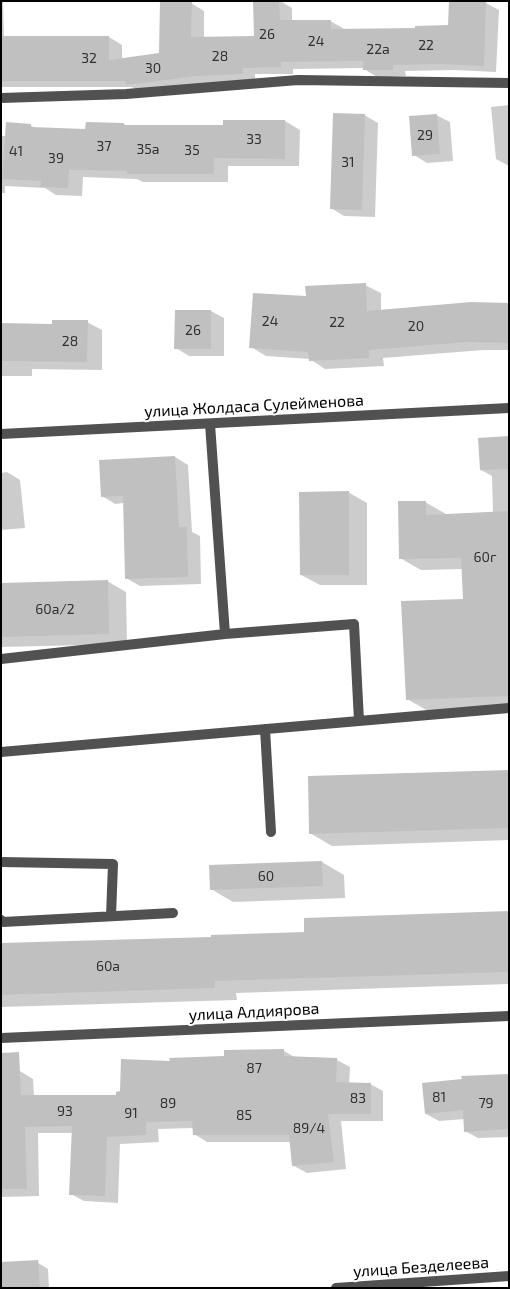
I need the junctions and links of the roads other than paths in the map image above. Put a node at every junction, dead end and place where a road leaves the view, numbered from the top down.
1 (509, 83) edge
2 (1, 98) edge
3 (509, 408) edge
4 (210, 424) junction
5 (1, 434) edge
6 (225, 634) junction
7 (1, 659) edge
8 (509, 708) edge
9 (359, 721) junction
10 (264, 729) junction
11 (1, 752) edge
12 (272, 832) dead end
13 (1, 862) edge
14 (173, 914) dead end
15 (111, 916) junction
16 (1, 920) edge
17 (509, 1016) edge
18 (1, 1038) edge
19 (509, 1276) edge
20 (336, 1288) edge

1 - 2 street
3 - 4 street, улица Жолдаса Сулейменова
4 - 5 street, улица Жолдаса Сулейменова
4 - 6 street
6 - 7 street
6 - 9 street
8 - 9 street
9 - 10 street
10 - 11 street
10 - 12 street
13 - 15 street
14 - 15 street
15 - 16 street
17 - 18 street, улица Алдиярова
19 - 20 street, улица Безделеева

